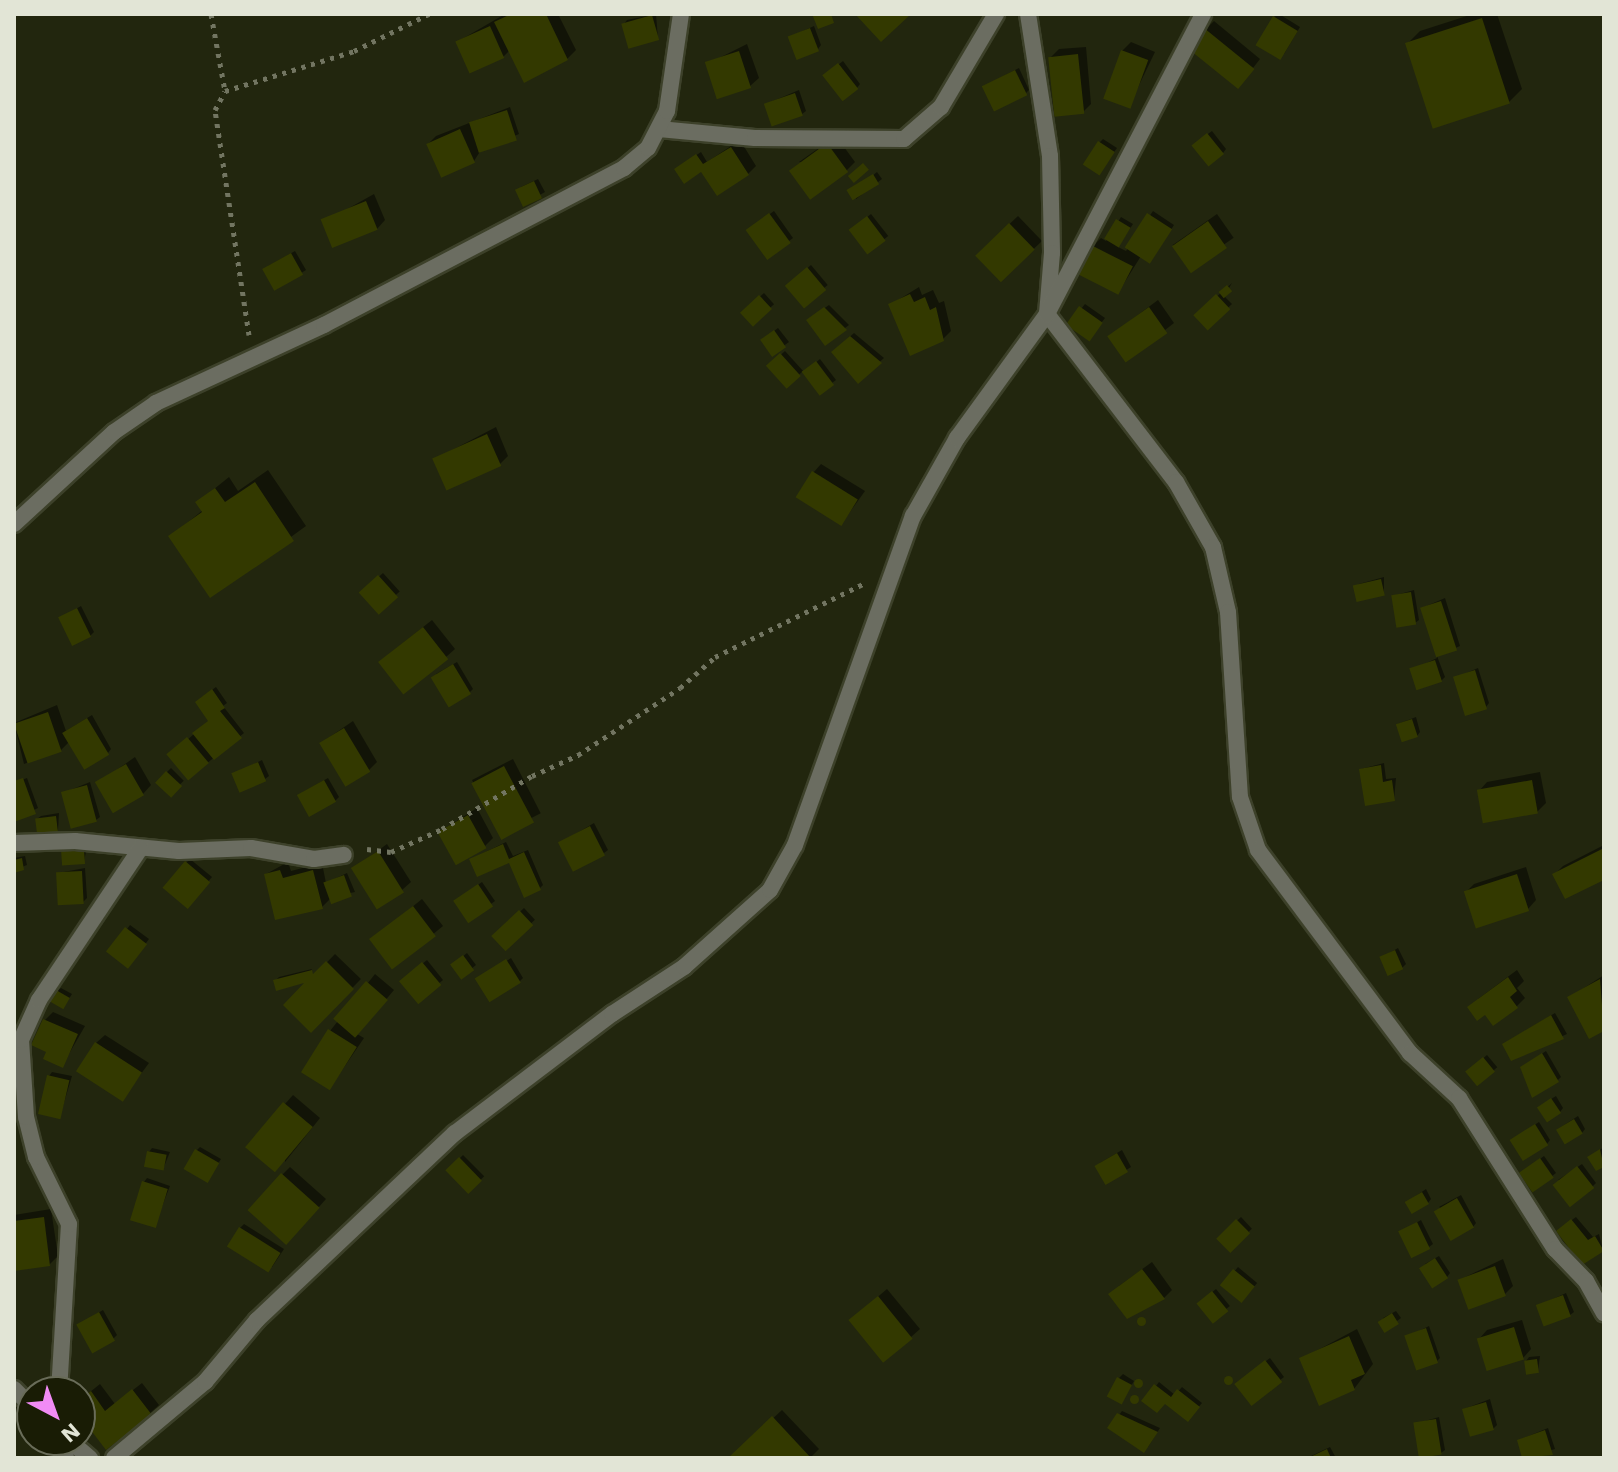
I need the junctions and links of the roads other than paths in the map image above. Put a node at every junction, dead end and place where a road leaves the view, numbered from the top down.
1 (681, 14) edge
2 (996, 14) edge
3 (1028, 14) edge
4 (1203, 14) edge
5 (659, 129) junction
6 (1047, 314) junction
7 (14, 524) edge
8 (14, 843) edge
9 (140, 849) junction
10 (344, 855) road end
11 (1604, 1313) edge
12 (60, 1376) edge
13 (114, 1458) edge

1 - 5 street
2 - 5 street
3 - 6 street
4 - 6 street
5 - 7 street
6 - 11 street
6 - 13 street
8 - 9 street
9 - 10 street
9 - 12 street

